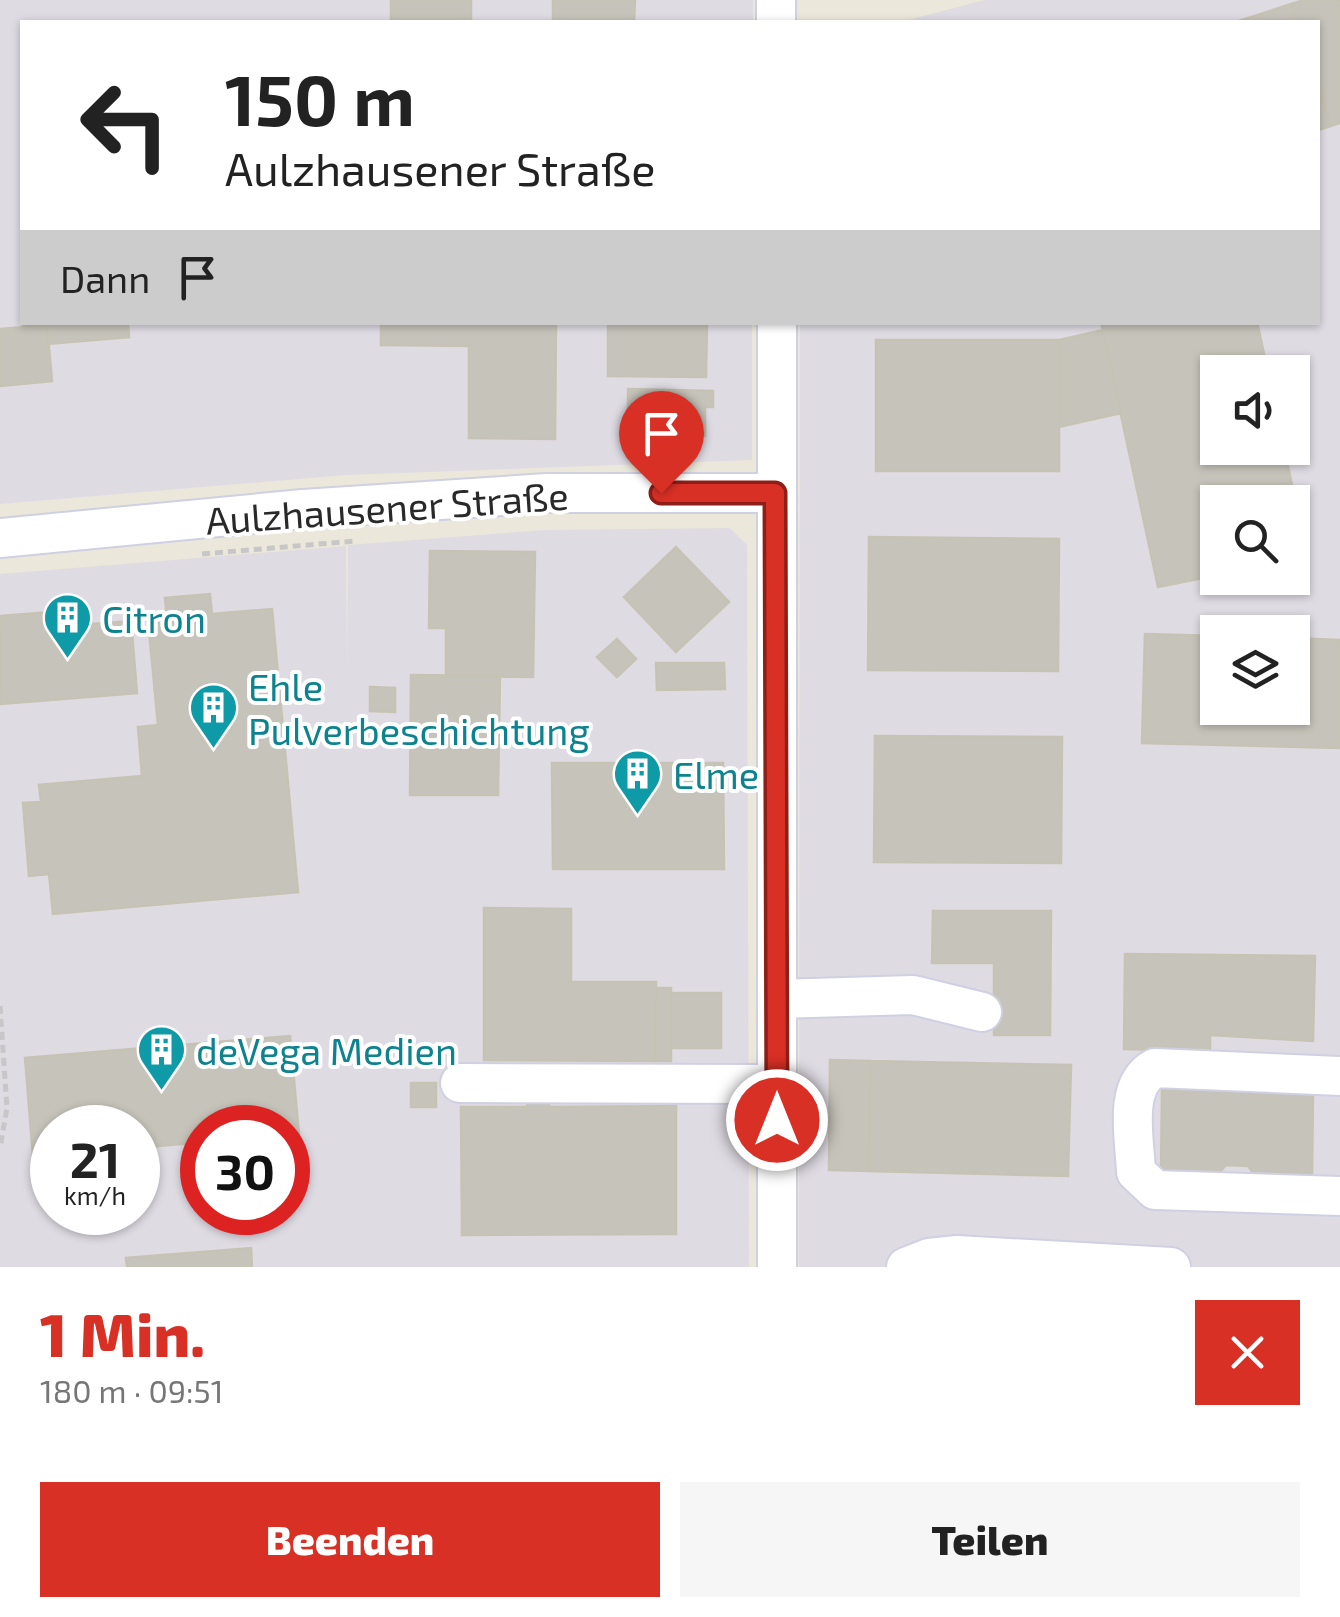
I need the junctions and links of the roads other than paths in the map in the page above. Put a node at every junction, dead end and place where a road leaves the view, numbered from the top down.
1 (776, 325) edge
2 (775, 493) junction
3 (0, 538) edge
4 (777, 999) junction
5 (982, 1012) dead end
6 (1340, 1076) edge
7 (460, 1084) dead end
8 (777, 1084) junction
9 (1340, 1196) edge
10 (777, 1267) edge
11 (906, 1267) edge
12 (1171, 1267) edge

1 - 2 street
2 - 3 street, Aulzhausener Straße
2 - 4 street
4 - 5 street
4 - 8 street
6 - 9 street
7 - 8 street
8 - 10 street
11 - 12 street

